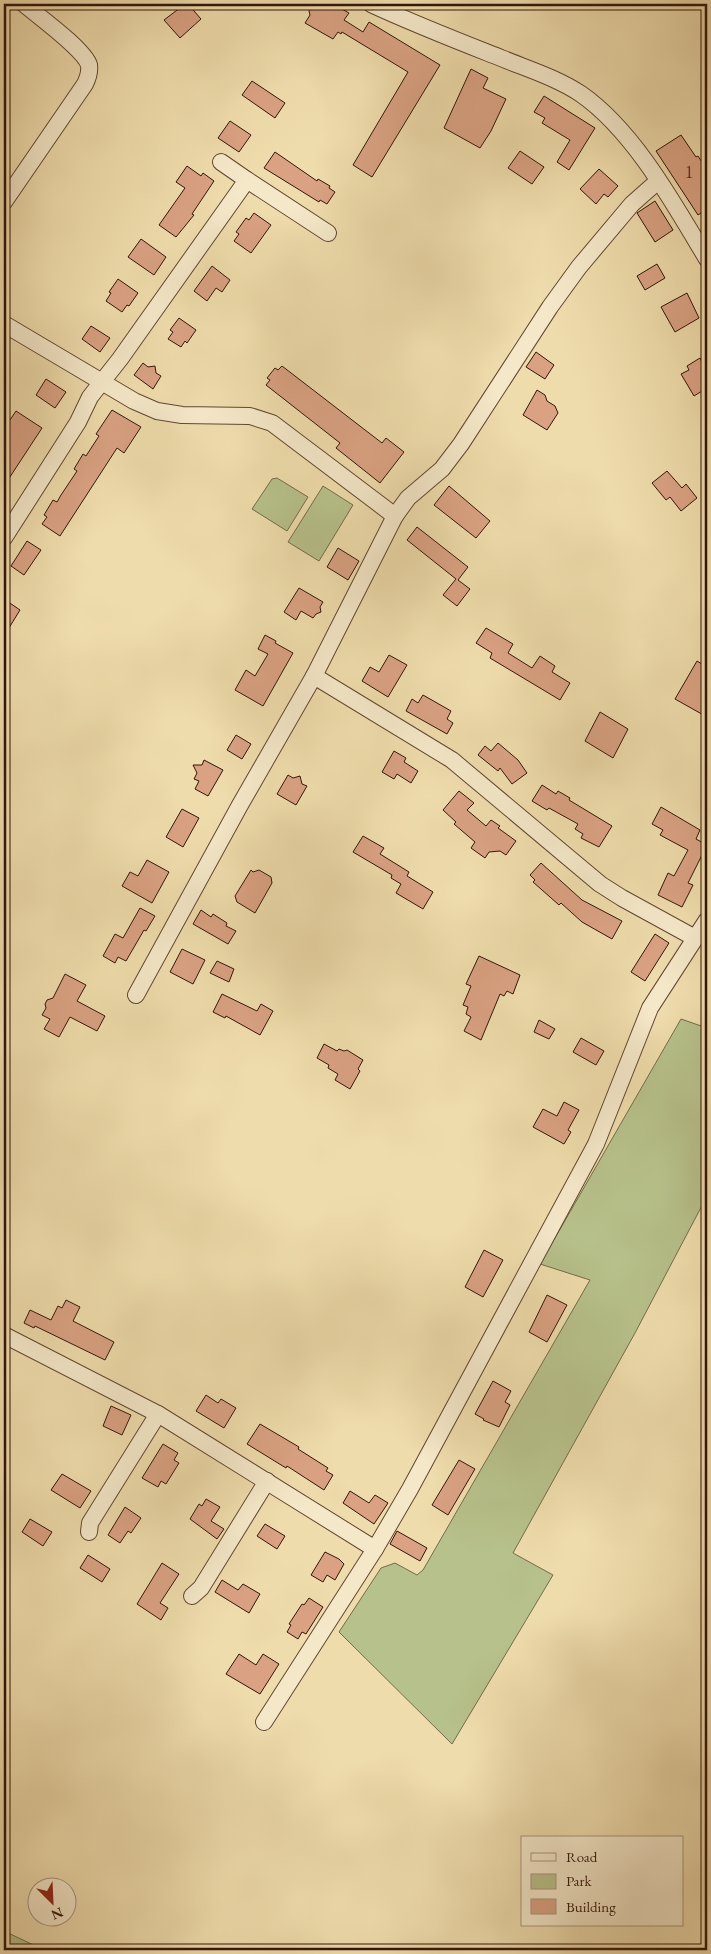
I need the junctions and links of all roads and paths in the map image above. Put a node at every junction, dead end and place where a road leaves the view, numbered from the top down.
1 (24, 4) edge
2 (372, 4) edge
3 (221, 162) dead end
4 (246, 180) junction
5 (658, 181) junction
6 (4, 202) edge
7 (328, 233) dead end
8 (707, 259) edge
9 (4, 324) edge
10 (101, 383) junction
11 (395, 516) junction
12 (4, 538) edge
13 (314, 676) junction
14 (707, 920) edge
15 (695, 938) junction
16 (136, 995) dead end
17 (4, 1335) edge
18 (158, 1414) junction
19 (267, 1481) junction
20 (89, 1532) dead end
21 (375, 1549) junction
22 (192, 1596) dead end
23 (264, 1722) dead end

1 - 6 street
2 - 5 street
3 - 4 street
4 - 7 street
4 - 10 street
5 - 8 street
5 - 11 street
9 - 10 street
10 - 11 street
10 - 12 street
11 - 13 street
13 - 15 street
13 - 16 street
14 - 15 street
15 - 21 street
17 - 18 street
18 - 19 street
18 - 20 street
19 - 21 street
19 - 22 street
21 - 23 street

